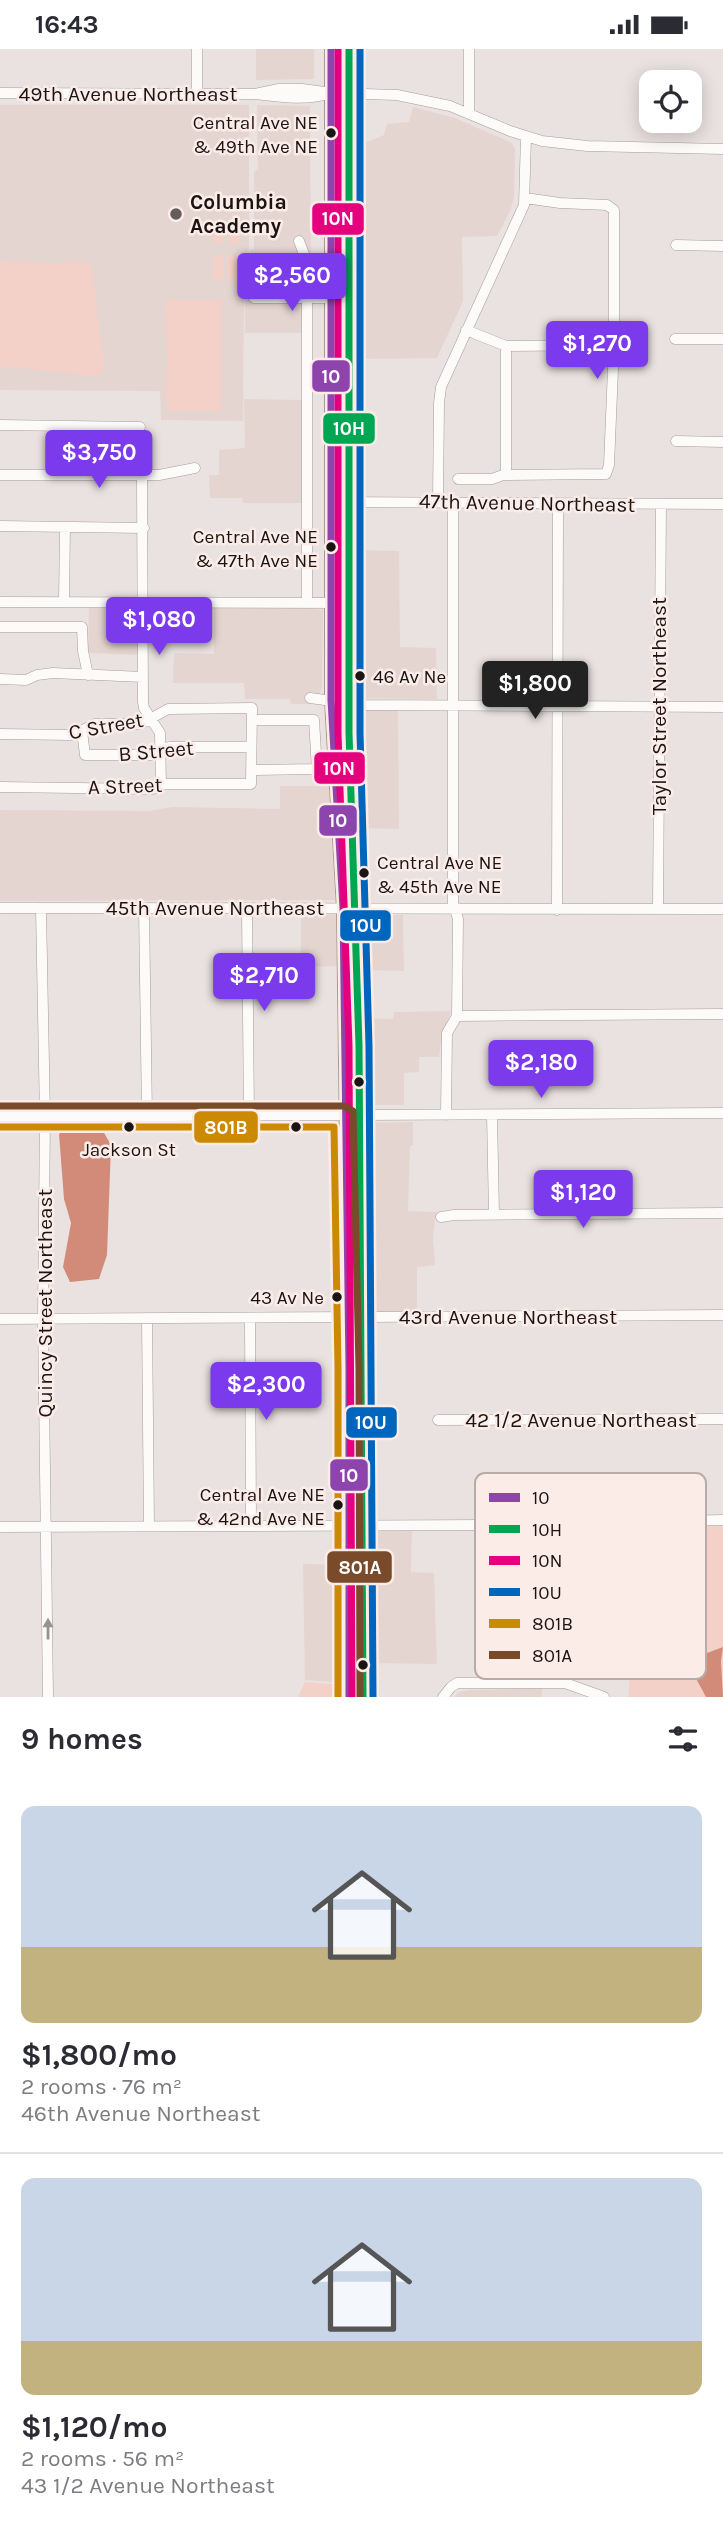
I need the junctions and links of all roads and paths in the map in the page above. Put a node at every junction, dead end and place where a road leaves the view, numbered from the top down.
1 (197, 49) edge
2 (331, 49) edge
3 (349, 49) edge
4 (469, 49) edge
5 (0, 93) edge
6 (332, 93) junction
7 (350, 93) junction
8 (197, 94) junction
9 (468, 113) junction
10 (526, 137) junction
11 (723, 149) edge
12 (525, 198) junction
13 (299, 241) dead end
14 (676, 245) dead end
15 (723, 246) edge
16 (254, 298) dead end
17 (308, 298) junction
18 (331, 298) junction
19 (466, 330) junction
20 (675, 339) dead end
21 (723, 339) edge
22 (614, 345) junction
23 (506, 346) junction
24 (0, 425) edge
25 (140, 427) dead end
26 (676, 441) dead end
27 (723, 442) edge
28 (195, 468) dead end
29 (0, 475) edge
30 (142, 475) junction
31 (506, 475) junction
32 (458, 479) dead end
33 (438, 501) junction
34 (330, 502) junction
35 (349, 502) junction
36 (453, 502) junction
37 (558, 504) junction
38 (661, 504) junction
39 (723, 504) edge
40 (0, 526) edge
41 (65, 527) junction
42 (144, 528) junction
43 (0, 602) edge
44 (64, 603) junction
45 (143, 603) junction
46 (307, 603) junction
47 (330, 603) junction
48 (349, 603) junction
49 (0, 627) edge
50 (89, 675) junction
51 (144, 677) junction
52 (0, 679) edge
53 (310, 698) dead end
54 (331, 700) junction
55 (349, 703) junction
56 (453, 706) junction
57 (558, 706) junction
58 (659, 707) junction
59 (723, 707) edge
60 (151, 718) junction
61 (252, 720) junction
62 (82, 731) junction
63 (0, 734) edge
64 (251, 747) junction
65 (161, 749) junction
66 (251, 770) junction
67 (160, 786) junction
68 (0, 787) edge
69 (0, 908) edge
70 (349, 908) junction
71 (658, 908) junction
72 (41, 909) junction
73 (144, 909) junction
74 (247, 909) junction
75 (723, 909) edge
76 (456, 910) junction
77 (557, 910) junction
78 (723, 1014) edge
79 (457, 1016) junction
80 (723, 1113) edge
81 (446, 1115) junction
82 (492, 1115) junction
83 (147, 1116) junction
84 (344, 1116) junction
85 (359, 1116) junction
86 (0, 1117) edge
87 (45, 1117) junction
88 (249, 1117) junction
89 (723, 1213) edge
90 (494, 1214) junction
91 (441, 1217) dead end
92 (723, 1315) edge
93 (43, 1318) junction
94 (147, 1318) junction
95 (250, 1318) junction
96 (354, 1318) junction
97 (0, 1319) edge
98 (723, 1419) edge
99 (438, 1420) dead end
100 (475, 1523) edge
101 (347, 1525) junction
102 (362, 1525) junction
103 (149, 1526) junction
104 (251, 1526) junction
105 (0, 1527) edge
106 (47, 1527) junction
107 (362, 1628) junction
108 (348, 1629) junction
109 (48, 1697) edge
110 (349, 1697) edge
111 (363, 1697) edge
112 (443, 1697) edge
113 (604, 1697) edge

1 - 8 street
2 - 6 main road
3 - 7 main road
4 - 9 street
5 - 8 street, 49th Avenue Northeast
6 - 7 street, 49th Avenue Northeast
6 - 8 street, 49th Avenue Northeast
6 - 18 main road
7 - 9 street, 49th Avenue Northeast
7 - 35 main road
9 - 10 street, 49th Avenue Northeast
10 - 11 street, 49th Avenue Northeast
10 - 12 street
12 - 19 street
12 - 22 street
13 - 17 street
14 - 15 street
16 - 17 street
17 - 18 street
17 - 46 street
18 - 34 main road
19 - 23 street
19 - 33 street
20 - 21 street
22 - 23 street
22 - 31 street
23 - 31 street
24 - 25 street
26 - 27 street
28 - 30 street
29 - 30 street
30 - 42 street
31 - 32 street
33 - 35 street, 47th Avenue Northeast
33 - 36 street, 47th Avenue Northeast
34 - 35 street, 47th Avenue Northeast
34 - 47 main road
35 - 48 main road
36 - 37 street, 47th Avenue Northeast
36 - 56 street
37 - 38 street, 47th Avenue Northeast
37 - 57 street
38 - 39 street, 47th Avenue Northeast
38 - 58 street, Taylor Street Northeast
40 - 41 street
41 - 42 street
41 - 44 street
42 - 45 street
43 - 44 street
44 - 45 street
45 - 46 street
45 - 51 street
46 - 47 street
47 - 48 street
47 - 54 main road
48 - 55 main road
49 - 50 street
50 - 51 street
50 - 52 street
51 - 60 street
53 - 54 street
54 - 55 street
54 - 70 main road
55 - 56 street
55 - 70 main road
56 - 57 street
56 - 76 street
57 - 58 street
57 - 77 street
58 - 59 street
58 - 71 street, Taylor Street Northeast
60 - 61 street, C Street
60 - 62 street, C Street
60 - 65 street
61 - 64 street
61 - 66 street
62 - 63 street, C Street
62 - 65 street, B Street
64 - 65 street, B Street
64 - 66 street
65 - 67 street
66 - 67 street, A Street
67 - 68 street, A Street
69 - 72 street, 45th Avenue Northeast
70 - 74 street, 45th Avenue Northeast
70 - 76 street, 45th Avenue Northeast
70 - 84 main road
70 - 85 main road
71 - 75 street, 45th Avenue Northeast
71 - 77 street, 45th Avenue Northeast
72 - 73 street, 45th Avenue Northeast
72 - 87 street, Quincy Street Northeast
73 - 74 street, 45th Avenue Northeast
73 - 83 street
74 - 88 street
76 - 77 street, 45th Avenue Northeast
76 - 79 street
78 - 79 street
79 - 81 street
80 - 82 street
81 - 82 street
81 - 85 street
82 - 90 street
83 - 87 street
83 - 88 street
84 - 85 street
84 - 88 street
84 - 96 main road
85 - 96 main road
86 - 87 street
87 - 93 street, Quincy Street Northeast
89 - 90 street
90 - 91 street
92 - 96 street, 43rd Avenue Northeast
93 - 94 street, 43rd Avenue Northeast
93 - 97 street, 43rd Avenue Northeast
93 - 106 street, Quincy Street Northeast
94 - 95 street, 43rd Avenue Northeast
94 - 103 street
95 - 96 street, 43rd Avenue Northeast
95 - 104 street
96 - 101 main road
96 - 102 main road
98 - 99 street, 42 1/2 Avenue Northeast
100 - 102 street
101 - 102 street
101 - 104 street
101 - 108 main road
102 - 107 main road
103 - 104 street
103 - 106 street
105 - 106 street
109 -> 106 street, Quincy Street Northeast
107 - 108 main road
107 - 111 main road
108 - 110 main road
112 - 113 street

